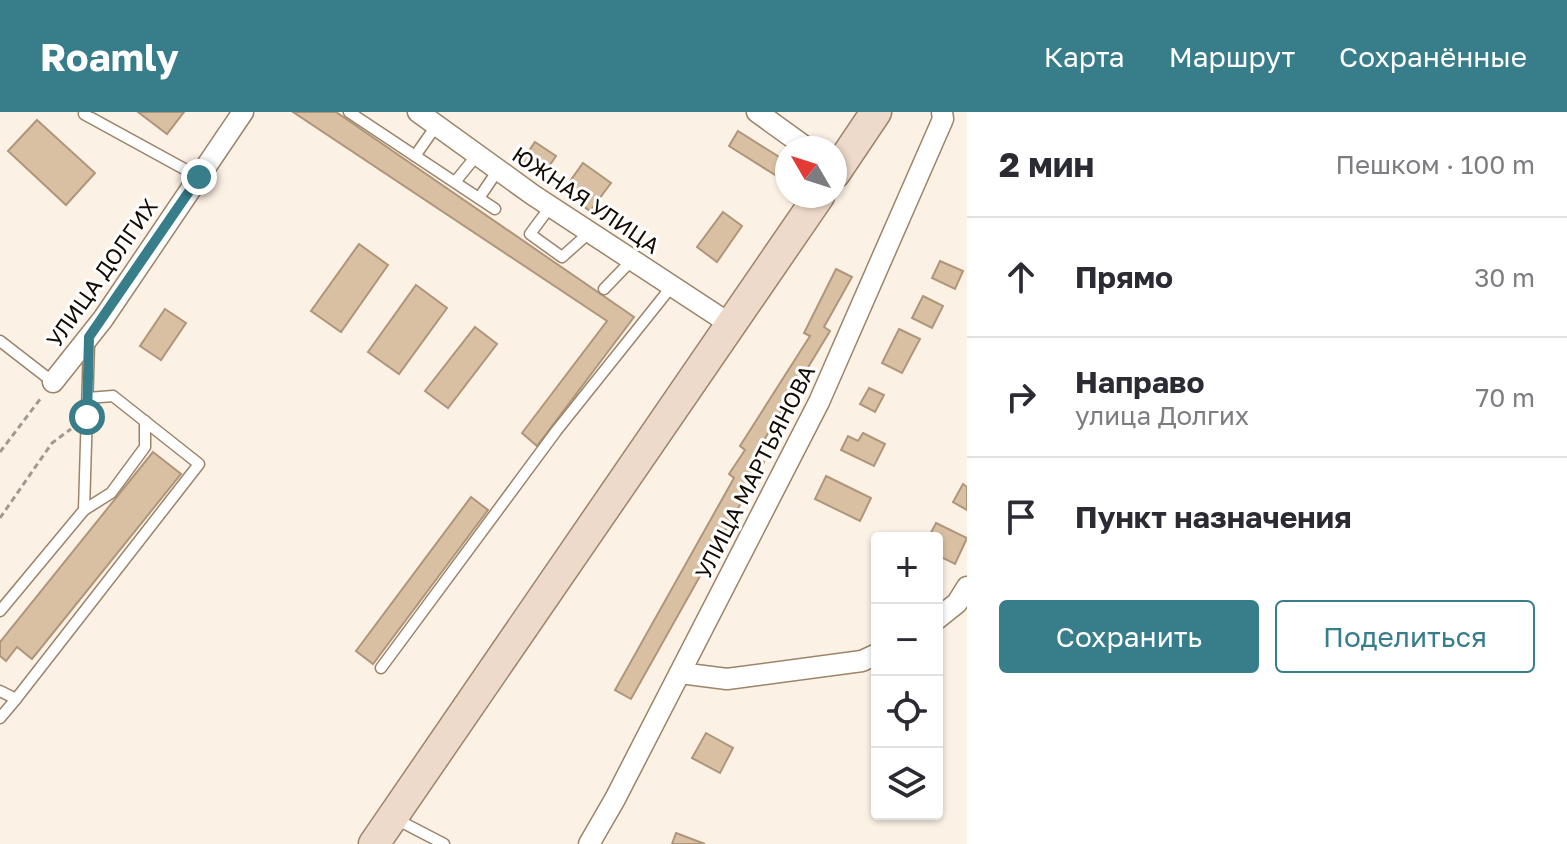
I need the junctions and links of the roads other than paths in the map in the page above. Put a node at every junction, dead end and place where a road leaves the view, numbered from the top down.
1 (86, 112) edge
2 (243, 112) edge
3 (349, 112) edge
4 (418, 112) edge
5 (757, 112) edge
6 (876, 112) edge
7 (942, 112) edge
8 (436, 126) junction
9 (790, 136) edge
10 (847, 154) edge
11 (477, 155) junction
12 (415, 156) junction
13 (498, 170) junction
14 (199, 177) junction
15 (455, 182) junction
16 (479, 198) junction
17 (550, 207) junction
18 (811, 208) edge
19 (495, 209) dead end
20 (590, 232) junction
21 (632, 260) junction
22 (672, 286) junction
23 (604, 289) dead end
24 (730, 324) junction
25 (89, 337) junction
26 (0, 341) edge
27 (53, 382) joint
28 (88, 398) junction
29 (145, 421) junction
30 (84, 510) junction
31 (967, 587) edge
32 (0, 611) edge
33 (943, 614) edge
34 (871, 657) edge
35 (381, 668) dead end
36 (680, 673) junction
37 (0, 691) edge
38 (16, 699) junction
39 (0, 718) edge
40 (392, 817) junction
41 (374, 844) edge
42 (444, 844) edge
43 (589, 844) edge

1 - 14 lane
2 - 14 street, УЛИЦА ДОЛГИХ
3 - 12 lane
4 - 8 street, ЮЖНАЯ УЛИЦА
5 - 9 street
6 - 10 main road
7 - 36 street, УЛИЦА МАРТЬЯНОВА
8 - 11 street, ЮЖНАЯ УЛИЦА
8 - 12 lane
11 - 13 street, ЮЖНАЯ УЛИЦА
11 - 15 lane
12 - 15 lane
13 - 16 lane
13 - 17 street, ЮЖНАЯ УЛИЦА
14 - 25 street, УЛИЦА ДОЛГИХ
15 - 16 lane
16 - 19 lane
17 - 20 street, ЮЖНАЯ УЛИЦА
17 - 20 lane
18 - 24 main road
20 - 21 street, ЮЖНАЯ УЛИЦА
21 - 22 street, ЮЖНАЯ УЛИЦА
21 - 23 lane
22 - 24 street, ЮЖНАЯ УЛИЦА
22 - 35 lane
24 - 40 main road
25 - 27 street, УЛИЦА ДОЛГИХ
25 - 28 lane
26 - 27 lane
28 - 29 lane
28 - 30 lane
29 - 30 lane
29 - 38 lane
30 - 32 lane
31 - 33 street
34 - 36 street
36 - 43 street, УЛИЦА МАРТЬЯНОВА
37 - 38 lane
38 - 39 lane
40 - 41 main road
40 - 42 lane

